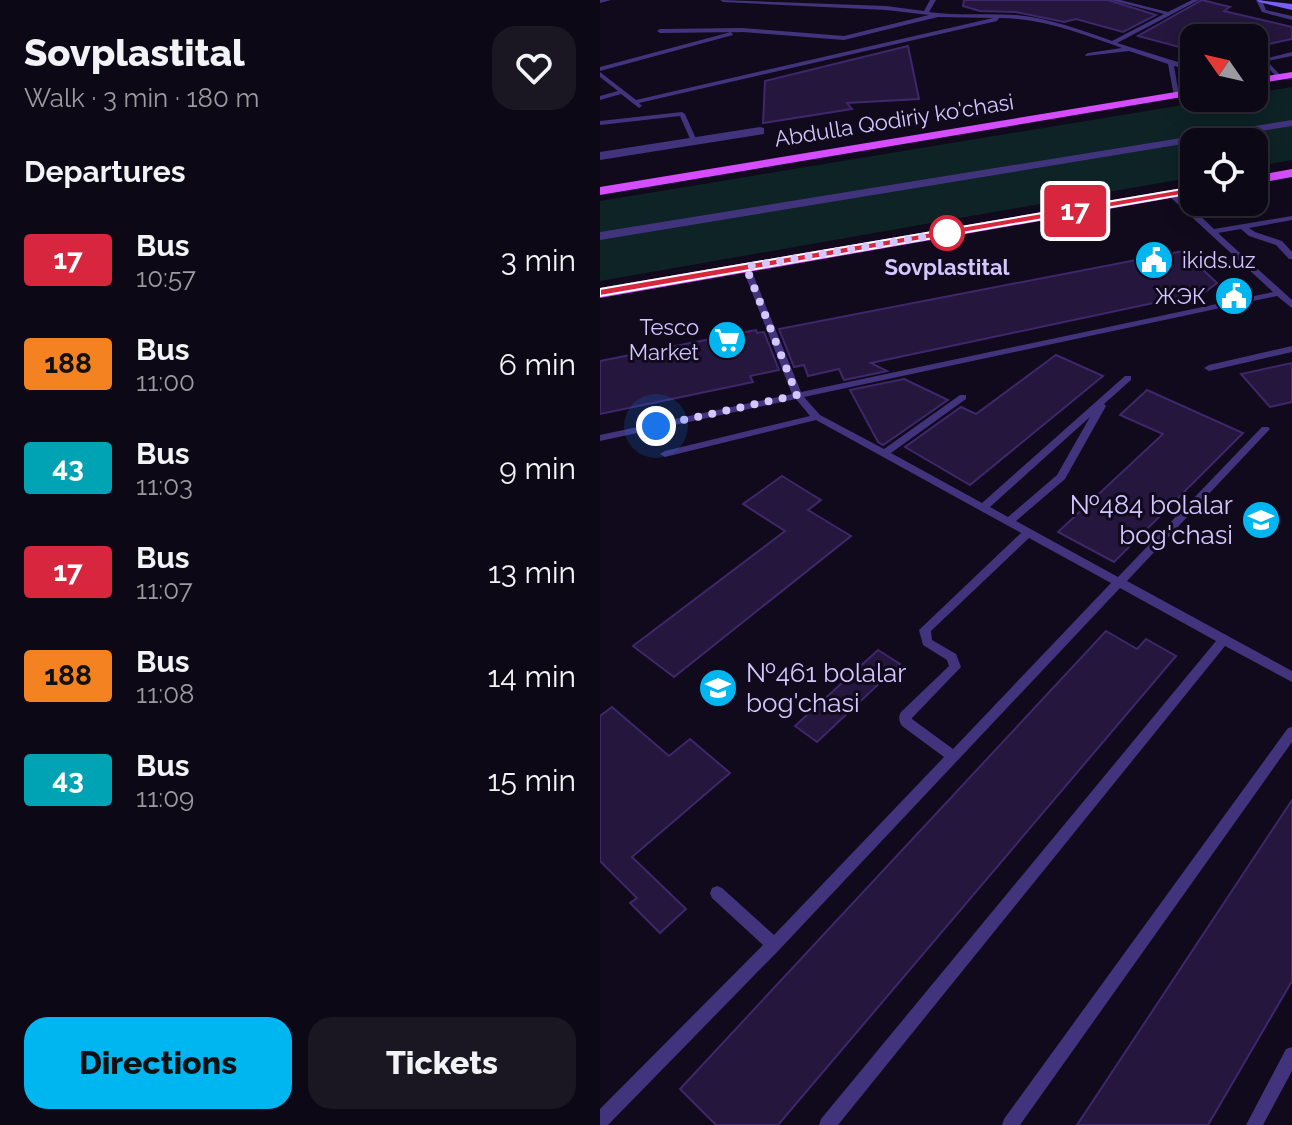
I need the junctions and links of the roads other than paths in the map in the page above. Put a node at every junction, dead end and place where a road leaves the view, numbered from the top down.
1 (608, 0) edge
2 (723, 0) edge
3 (866, 0) edge
4 (933, 0) edge
5 (1114, 0) edge
6 (1196, 0) edge
7 (1261, 0) edge
8 (600, 1) edge
9 (814, 2) edge
10 (1292, 7) edge
11 (901, 10) junction
12 (925, 14) junction
13 (1169, 14) junction
14 (938, 15) junction
15 (1292, 18) edge
16 (997, 19) junction
17 (743, 30) junction
18 (660, 31) dead end
19 (1114, 42) junction
20 (1133, 48) junction
21 (1292, 54) edge
22 (1088, 55) dead end
23 (1268, 59) edge
24 (1171, 64) junction
25 (1268, 65) edge
26 (1180, 66) edge
27 (600, 71) edge
28 (1292, 75) edge
29 (1279, 77) junction
30 (1268, 79) edge
31 (619, 93) junction
32 (1180, 94) edge
33 (1176, 95) junction
34 (600, 98) edge
35 (636, 102) junction
36 (646, 117) junction
37 (600, 123) edge
38 (1292, 123) edge
39 (760, 131) dead end
40 (694, 141) junction
41 (600, 156) edge
42 (1292, 173) edge
43 (1268, 177) edge
44 (600, 191) edge
45 (1180, 193) edge
46 (1172, 194) junction
47 (1292, 218) edge
48 (1242, 227) junction
49 (1213, 231) junction
50 (600, 236) edge
51 (1292, 257) edge
52 (746, 267) junction
53 (600, 293) edge
54 (1279, 293) junction
55 (1292, 305) edge
56 (1292, 349) edge
57 (1209, 368) dead end
58 (1128, 378) dead end
59 (797, 395) junction
60 (963, 397) dead end
61 (1106, 398) junction
62 (817, 417) junction
63 (1265, 429) dead end
64 (600, 438) edge
65 (665, 454) dead end
66 (884, 454) junction
67 (982, 508) junction
68 (1008, 523) junction
69 (1027, 534) junction
70 (1119, 582) junction
71 (1223, 640) junction
72 (1292, 677) edge
73 (1292, 732) edge
74 (953, 756) junction
75 (717, 893) dead end
76 (774, 945) junction
77 (1292, 1055) edge
78 (601, 1123) edge
79 (827, 1125) edge
80 (1010, 1125) edge
81 (1254, 1125) edge

1 - 8 lane
2 - 9 lane
3 - 11 lane
4 - 12 lane
5 - 13 lane
6 - 13 lane
7 - 10 main road
7 - 15 lane
9 - 11 lane
11 - 12 lane
12 - 14 lane
13 - 19 lane
14 - 16 lane
14 - 17 lane
16 - 19 lane
16 - 35 lane
17 - 18 lane
17 - 27 lane
19 - 20 lane
20 - 22 lane
20 - 24 lane
21 - 23 lane
24 - 26 lane
24 - 33 lane
25 - 29 lane
27 - 31 lane
28 - 29 main road
29 - 30 main road
31 - 34 lane
31 - 35 lane
32 - 33 main road, Abdulla Qodiriy ko'chasi
33 - 44 main road, Abdulla Qodiriy ko'chasi
35 - 36 lane
36 - 37 lane
36 - 40 lane
38 - 50 street
39 - 40 street
40 - 41 street
42 - 43 main road
45 - 46 main road
46 - 49 lane
46 - 52 main road
47 - 48 lane
48 - 49 lane
48 - 51 lane
49 - 54 lane
52 - 53 main road
52 - 59 lane
54 - 55 lane
54 - 59 lane
56 - 57 lane
58 - 61 lane
59 - 62 lane
59 - 64 lane
60 - 66 lane
61 - 67 lane
61 - 68 lane
62 - 65 lane
62 - 66 lane
63 - 70 lane
66 - 67 lane
67 - 68 lane
68 - 69 lane
69 - 70 lane
69 - 74 lane
70 - 71 lane
70 - 74 lane
71 - 72 lane
71 - 79 lane
73 - 80 lane
74 - 76 lane
75 - 76 lane
76 - 78 lane
77 - 81 lane

